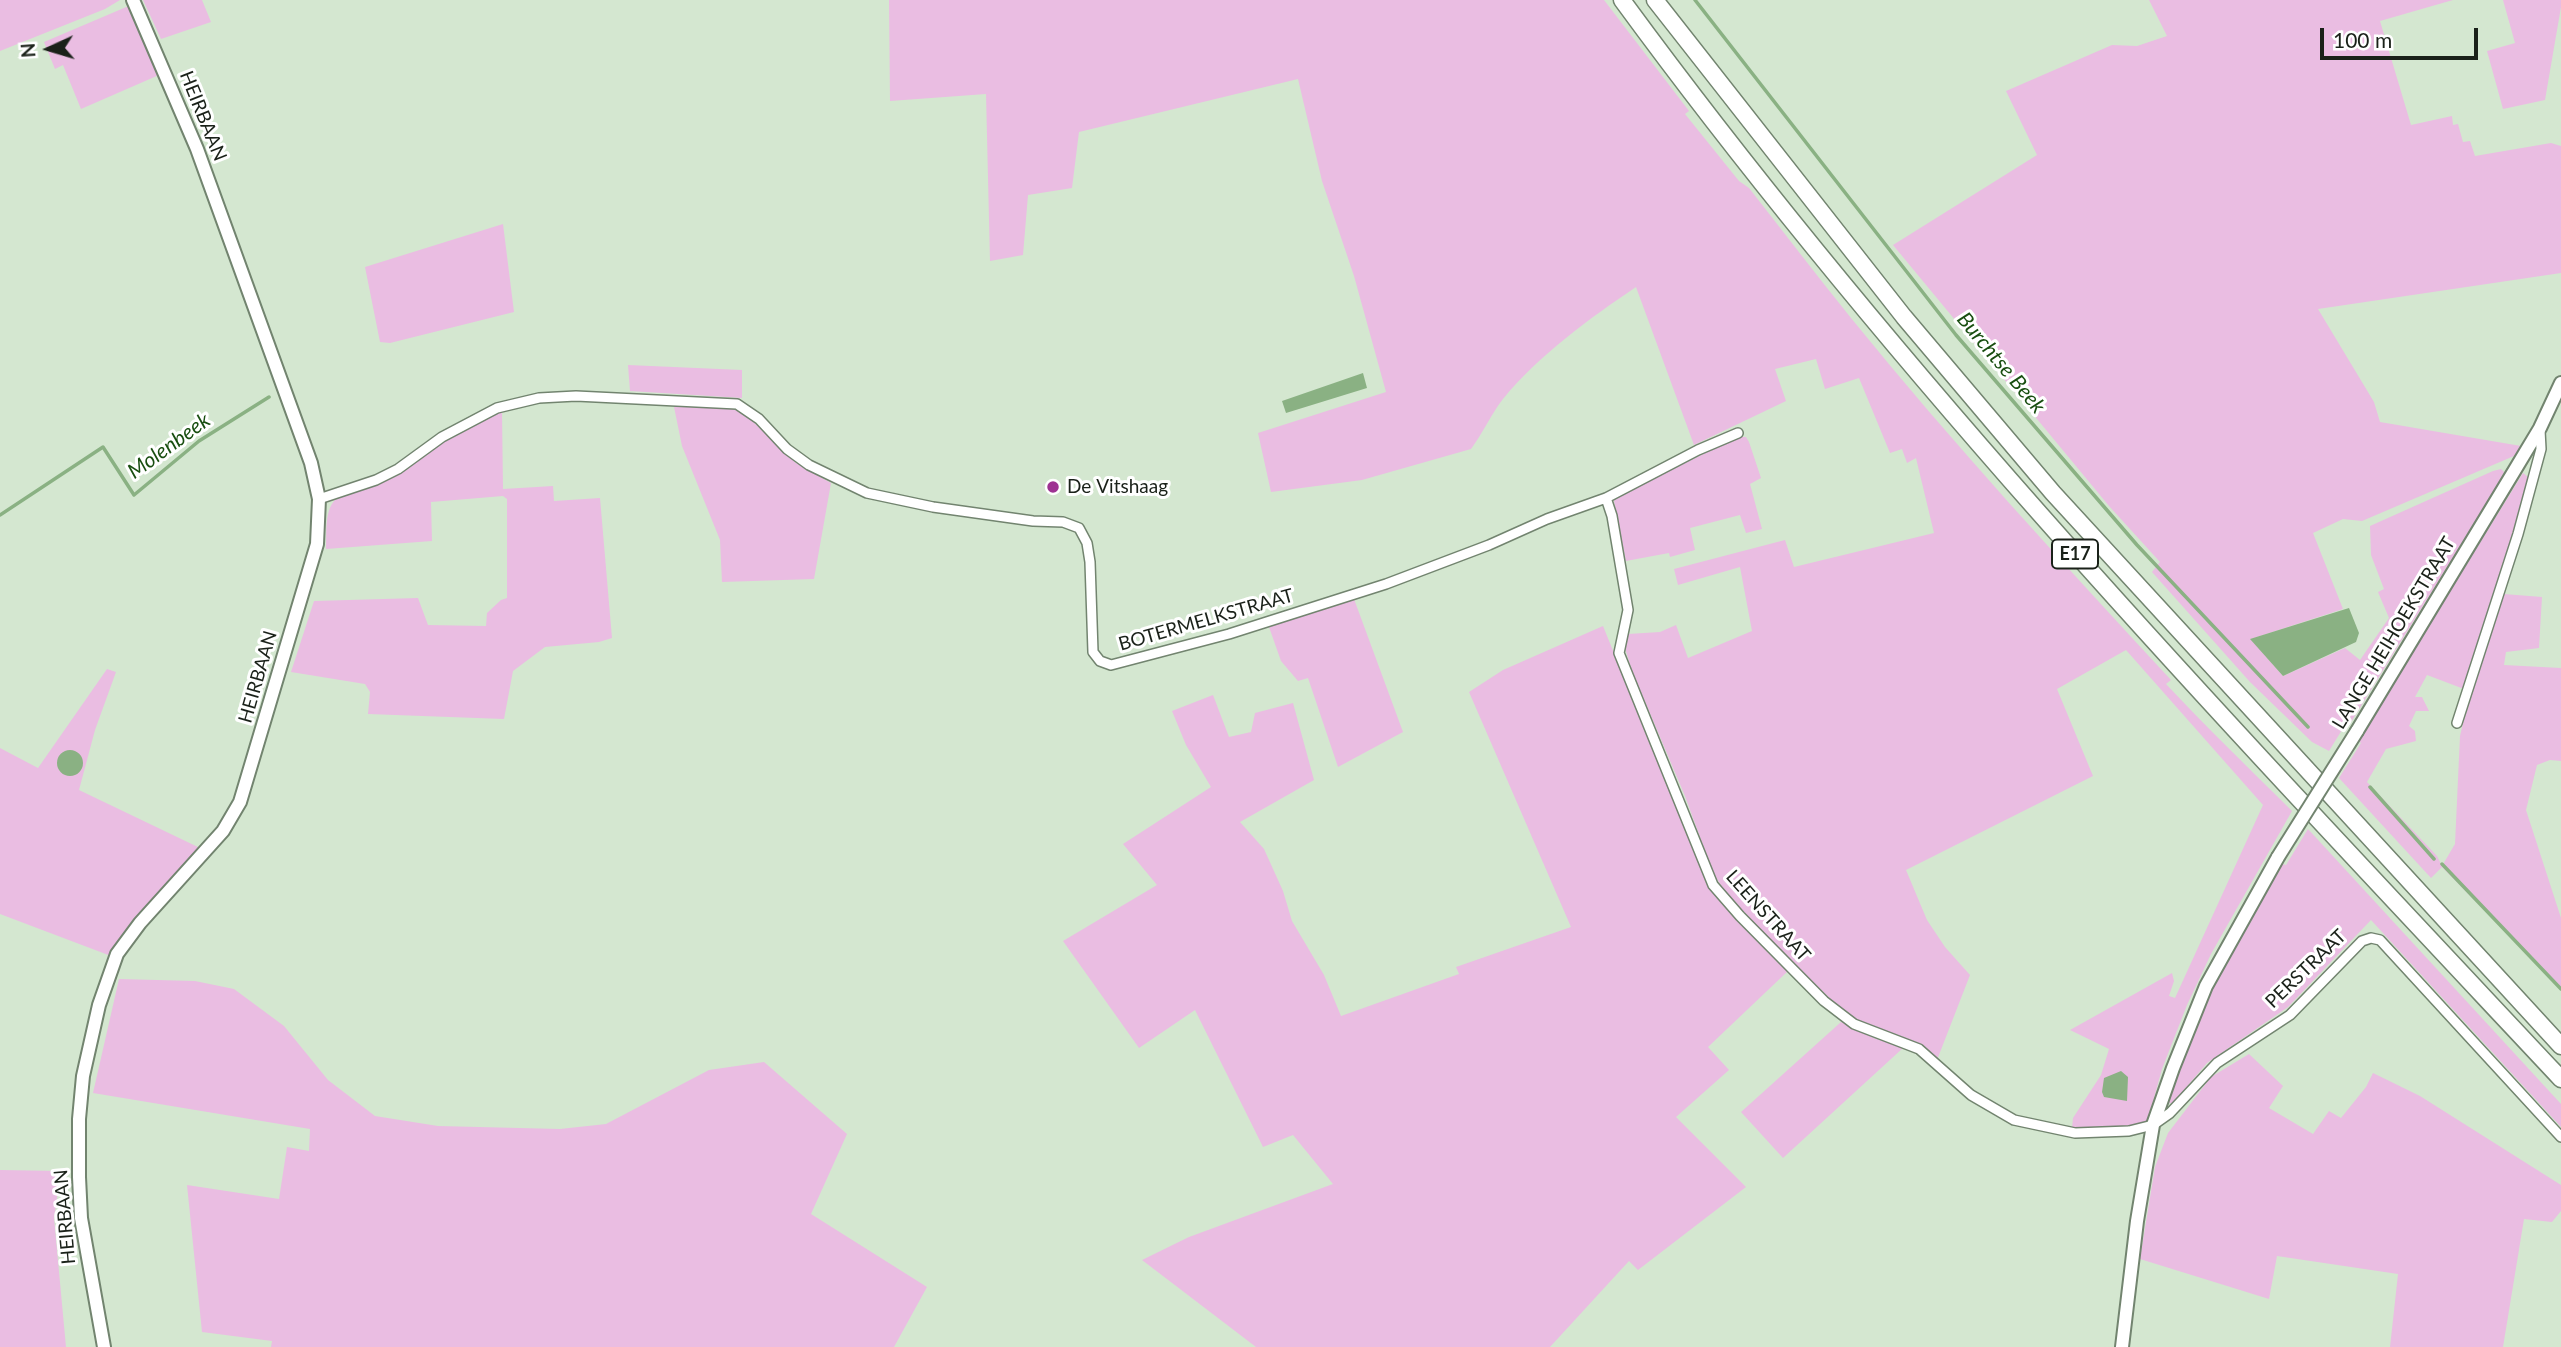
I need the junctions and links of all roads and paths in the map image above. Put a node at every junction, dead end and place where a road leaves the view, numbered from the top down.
1 (133, 0) edge
2 (1622, 0) edge
3 (1655, 0) edge
4 (2561, 383) edge
5 (2540, 428) junction
6 (1738, 433) dead end
7 (1606, 498) junction
8 (319, 499) junction
9 (2457, 723) dead end
10 (2561, 1046) edge
11 (2561, 1079) edge
12 (2153, 1125) junction
13 (2561, 1137) edge
14 (104, 1347) edge
15 (2122, 1347) edge

1 - 8 street, HEIRBAAN
2 - 11 highway, E17
3 - 10 highway, E17
4 - 5 street, LANGE HEIHOEKSTRAAT
5 - 9 street, LANGE HEIHOEKSTRAAT
5 - 12 street, LANGE HEIHOEKSTRAAT, bridge
6 - 7 street, BOTERMELKSTRAAT
7 - 8 street, BOTERMELKSTRAAT
7 - 12 street, LEENSTRAAT
8 - 14 street, HEIRBAAN
12 - 13 street, PERSTRAAT
12 - 15 street

